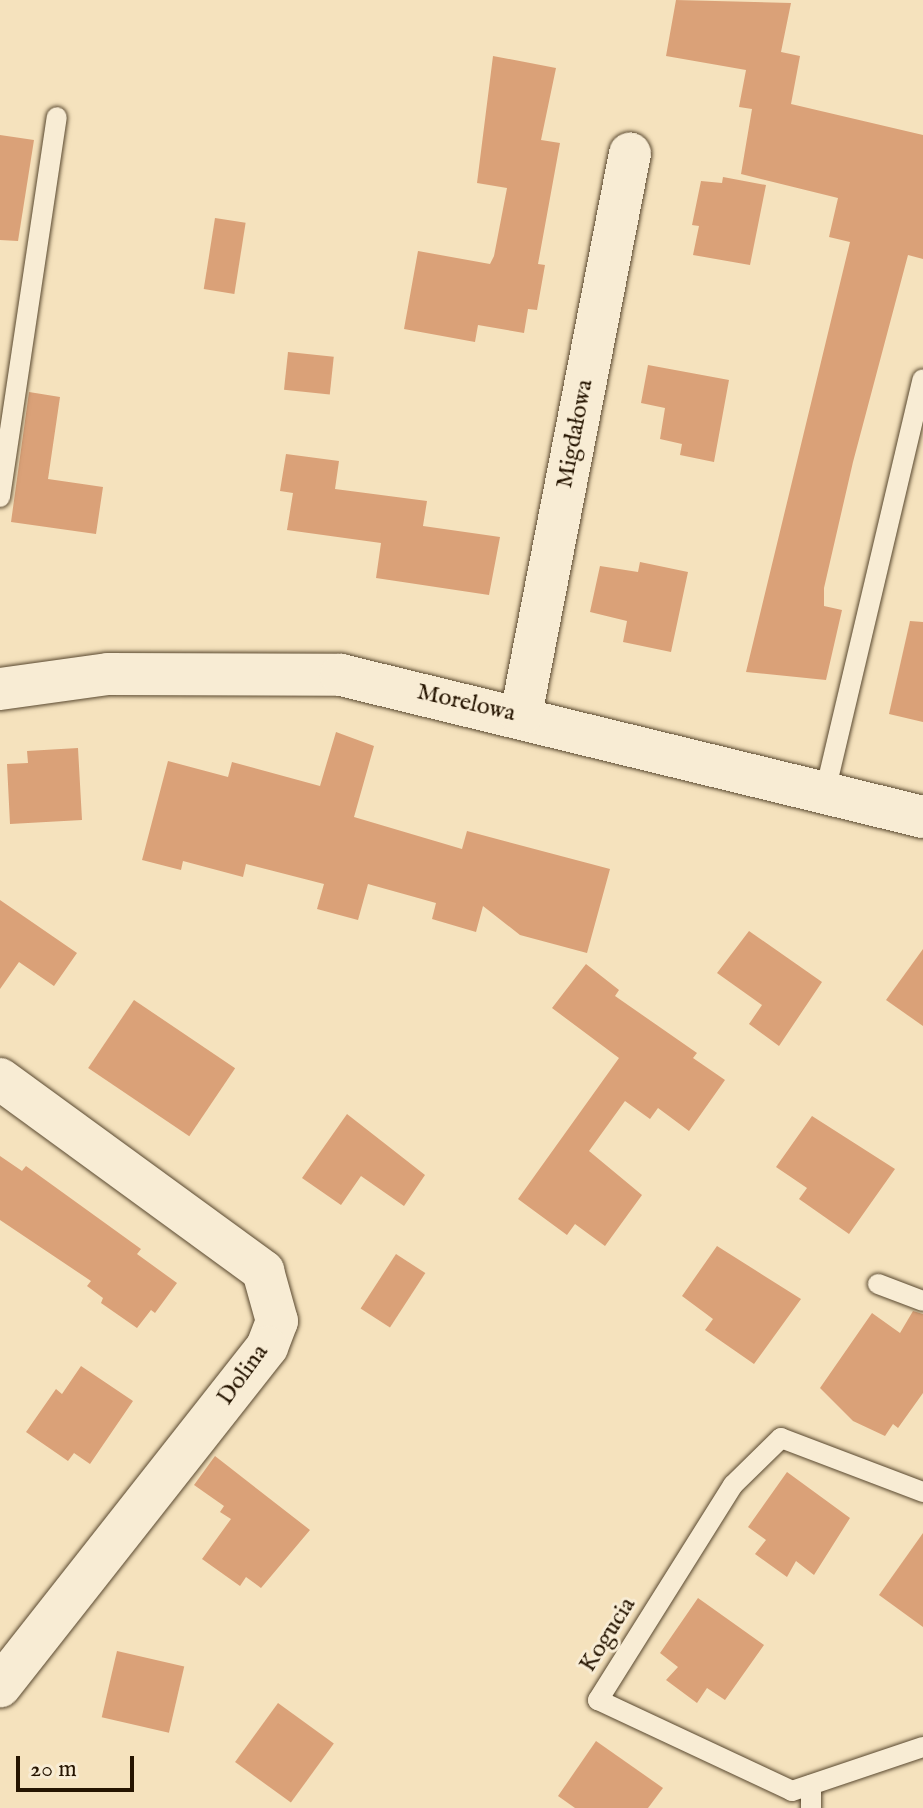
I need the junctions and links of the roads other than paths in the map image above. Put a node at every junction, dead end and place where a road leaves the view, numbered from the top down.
1 (57, 117) dead end
2 (630, 153) dead end
3 (923, 379) edge
4 (0, 497) edge
5 (0, 689) edge
6 (521, 715) junction
7 (825, 792) junction
8 (923, 817) edge
9 (0, 1079) edge
10 (878, 1284) dead end
11 (923, 1301) edge
12 (923, 1492) edge
13 (0, 1686) edge
14 (923, 1747) edge
15 (811, 1785) junction
16 (811, 1808) edge

1 - 4 lane
2 - 6 street, Migdałowa
3 - 7 lane
5 - 6 street, Morelowa
6 - 7 street, Morelowa
7 - 8 street, Morelowa
9 - 13 street, Dolina
10 - 11 lane
12 - 15 lane, Kogucia
14 - 15 lane, Kogucia
15 - 16 lane

